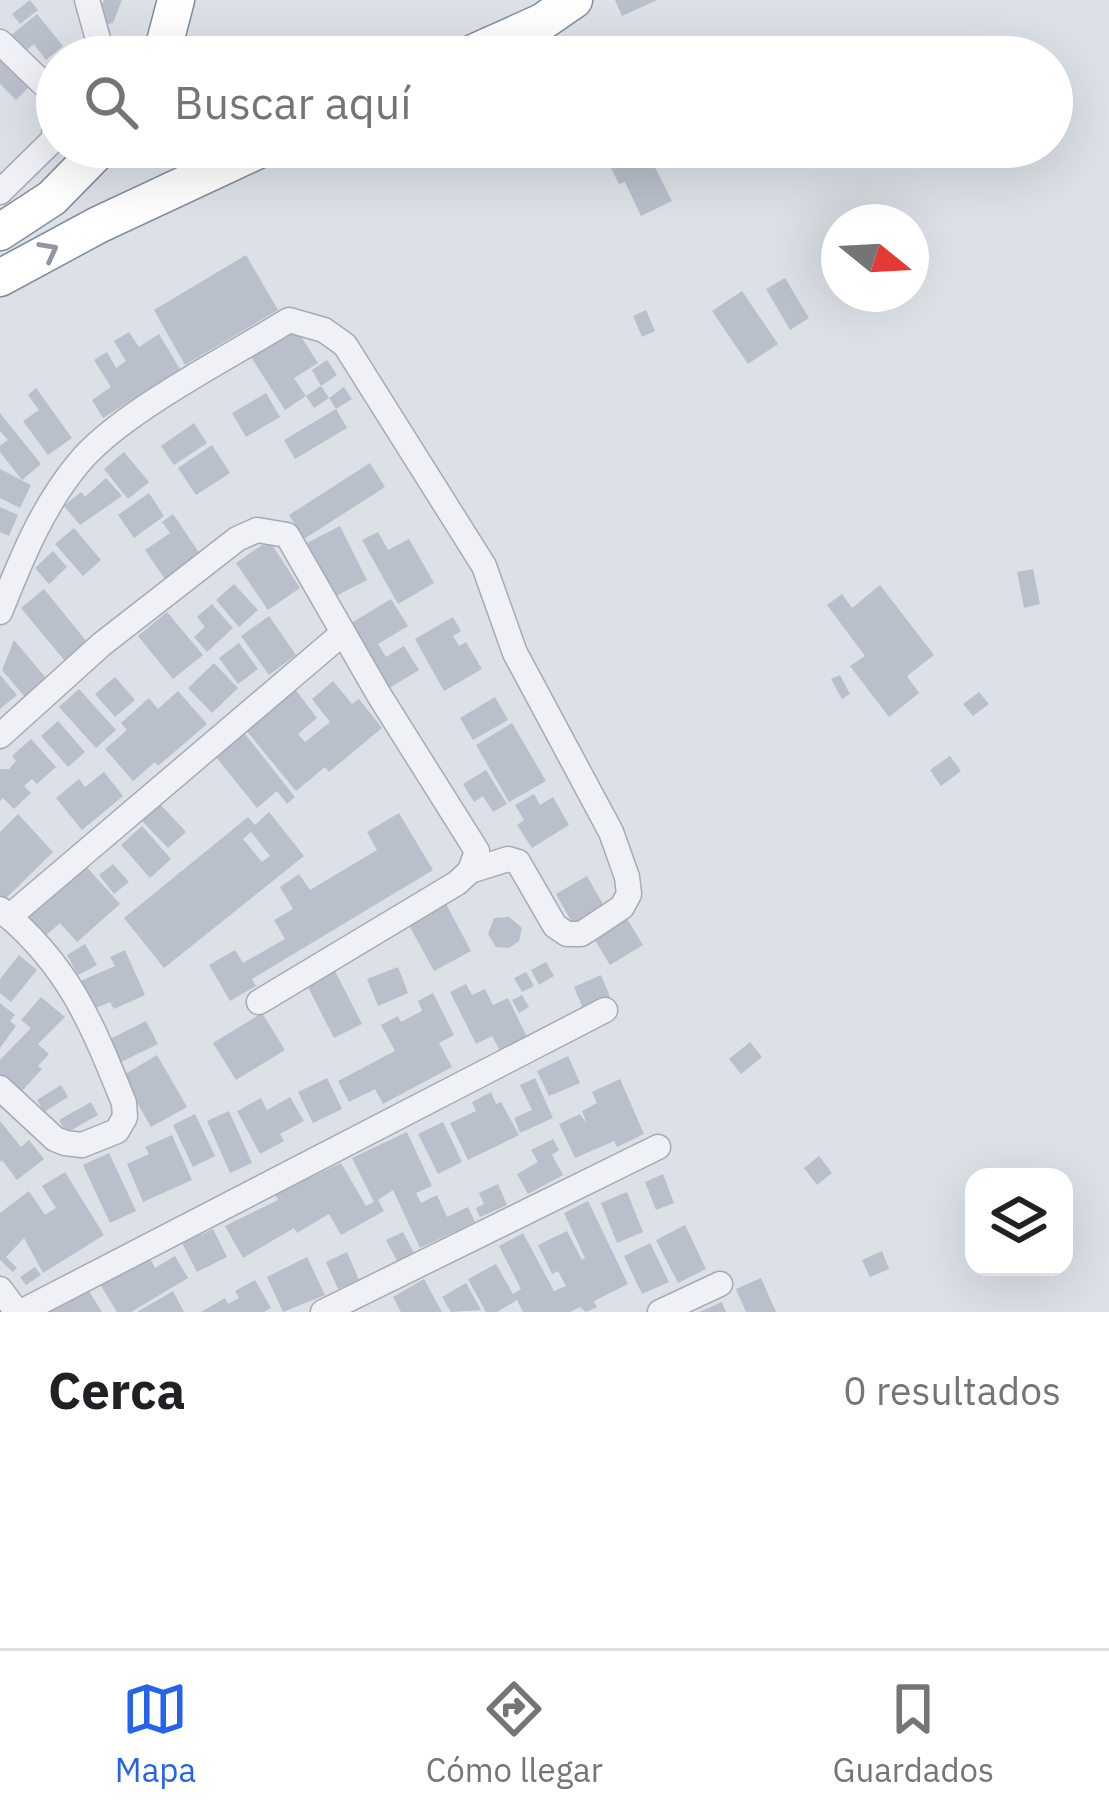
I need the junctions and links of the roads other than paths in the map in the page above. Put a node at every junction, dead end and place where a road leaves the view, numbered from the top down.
1 (87, 0) edge
2 (176, 0) edge
3 (574, 0) edge
4 (97, 36) edge
5 (167, 36) edge
6 (511, 36) edge
7 (0, 42) edge
8 (36, 77) edge
9 (36, 157) edge
10 (82, 168) edge
11 (221, 168) edge
12 (0, 192) edge
13 (0, 232) edge
14 (0, 278) edge
15 (0, 612) edge
16 (343, 633) junction
17 (0, 736) edge
18 (470, 871) junction
19 (5, 913) edge
20 (260, 1002) dead end
21 (605, 1010) dead end
22 (0, 1088) edge
23 (658, 1147) dead end
24 (720, 1284) dead end
25 (0, 1289) edge
26 (19, 1312) edge
27 (323, 1312) edge
28 (660, 1312) edge

1 - 4 street
2 - 5 highway
3 - 6 highway
7 - 8 street
9 - 12 street
10 - 13 highway
14 -> 11 highway
15 - 18 street
16 - 17 street
16 - 18 street
16 - 19 street
18 - 20 street
19 - 22 street
21 - 26 street
23 - 27 street
24 - 28 street
25 - 26 street

